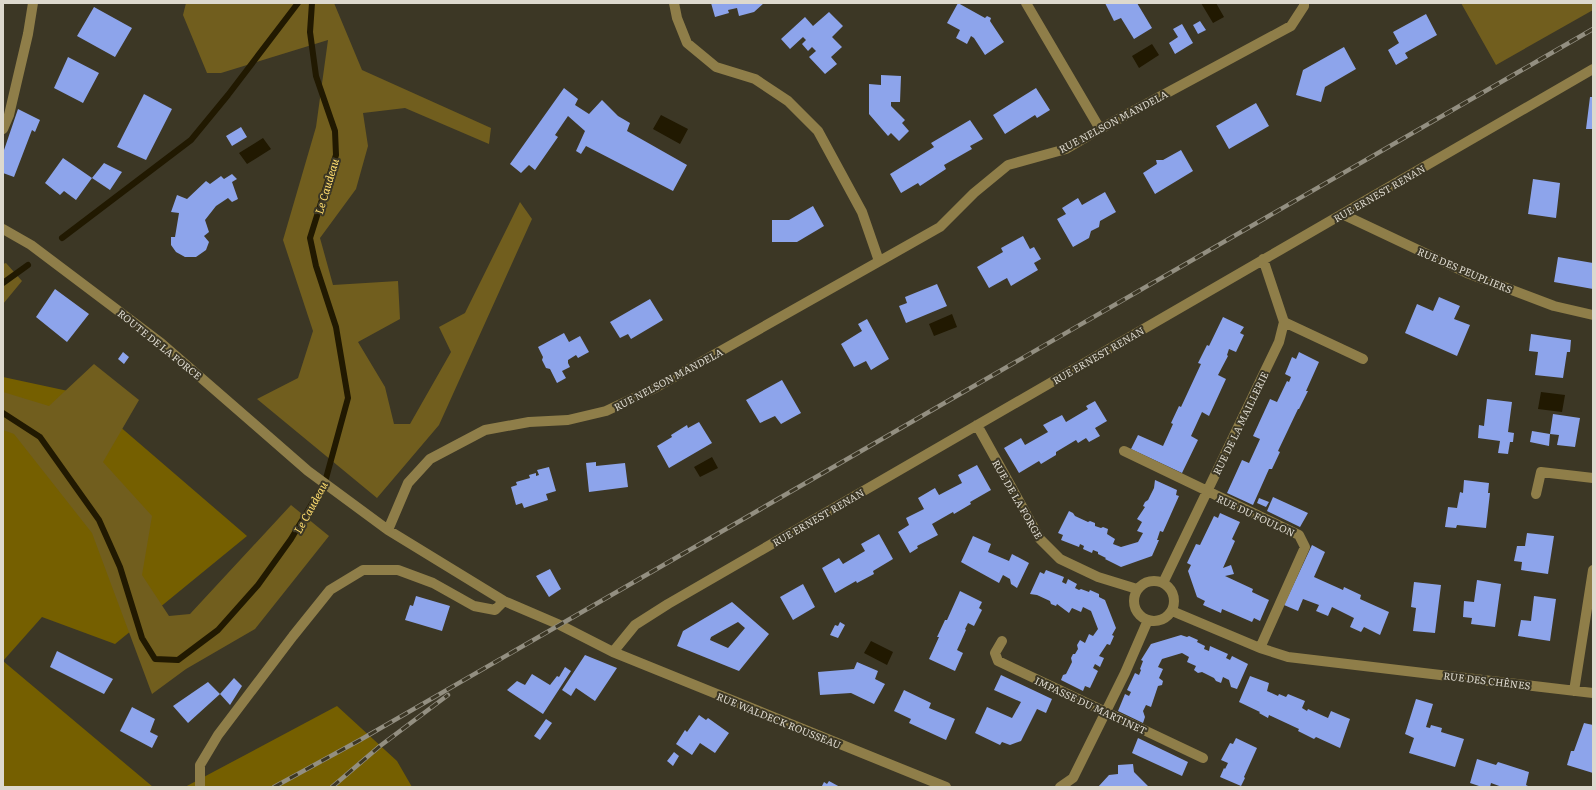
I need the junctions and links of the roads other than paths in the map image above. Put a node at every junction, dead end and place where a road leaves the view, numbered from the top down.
1 (33, 3) edge
2 (674, 3) edge
3 (1026, 3) edge
4 (1304, 3) edge
5 (1593, 69) edge
6 (1100, 128) junction
7 (3, 129) edge
8 (1342, 214) junction
9 (3, 229) edge
10 (1264, 259) junction
11 (879, 261) junction
12 (1593, 314) edge
13 (1284, 322) junction
14 (1364, 359) dead end
15 (977, 425) junction
16 (1124, 451) dead end
17 (1593, 478) edge
18 (1207, 491) junction
19 (1536, 494) dead end
20 (388, 530) junction
21 (1593, 570) edge
22 (1163, 583) junction
23 (1138, 588) junction
24 (504, 601) junction
25 (1172, 611) junction
26 (1148, 620) junction
27 (1002, 641) dead end
28 (1260, 648) junction
29 (613, 652) junction
30 (1574, 691) junction
31 (1593, 693) edge
32 (1106, 712) junction
33 (1203, 758) dead end
34 (200, 787) edge
35 (946, 787) edge
36 (1060, 787) edge

1 - 7 street
2 - 11 street
3 - 6 street
4 - 6 street, RUE NELSON MANDELA
5 - 8 street, RUE ERNEST RENAN
6 - 11 street, RUE NELSON MANDELA
8 - 10 street, RUE ERNEST RENAN
8 - 12 street, RUE DES PEUPLIERS
9 - 20 street, ROUTE DE LA FORCE
10 - 13 street
10 - 15 street, RUE ERNEST RENAN
11 - 20 street, RUE NELSON MANDELA
13 - 14 street
13 - 18 street, RUE DE LA MAILLERIE
15 - 23 street, RUE DE LA FORGE
15 - 29 street, RUE ERNEST RENAN
16 - 18 street, RUE DU FOULON
17 - 19 street
18 - 22 street, RUE DE LA MAILLERIE
18 - 28 street, RUE DU FOULON
20 - 24 street, ROUTE DE LA FORCE
21 - 30 street
22 - 23 street
22 - 25 street
23 - 26 street
24 - 29 street, RUE WALDECK ROUSSEAU
24 - 34 street
25 - 26 street
25 - 28 street
26 - 32 street
27 - 32 street, IMPASSE DU MARTINET
28 - 30 street, RUE DES CHÊNES
29 - 35 street, RUE WALDECK ROUSSEAU
30 - 31 street, RUE DES CHÊNES
32 - 33 street, IMPASSE DU MARTINET
32 - 36 street

